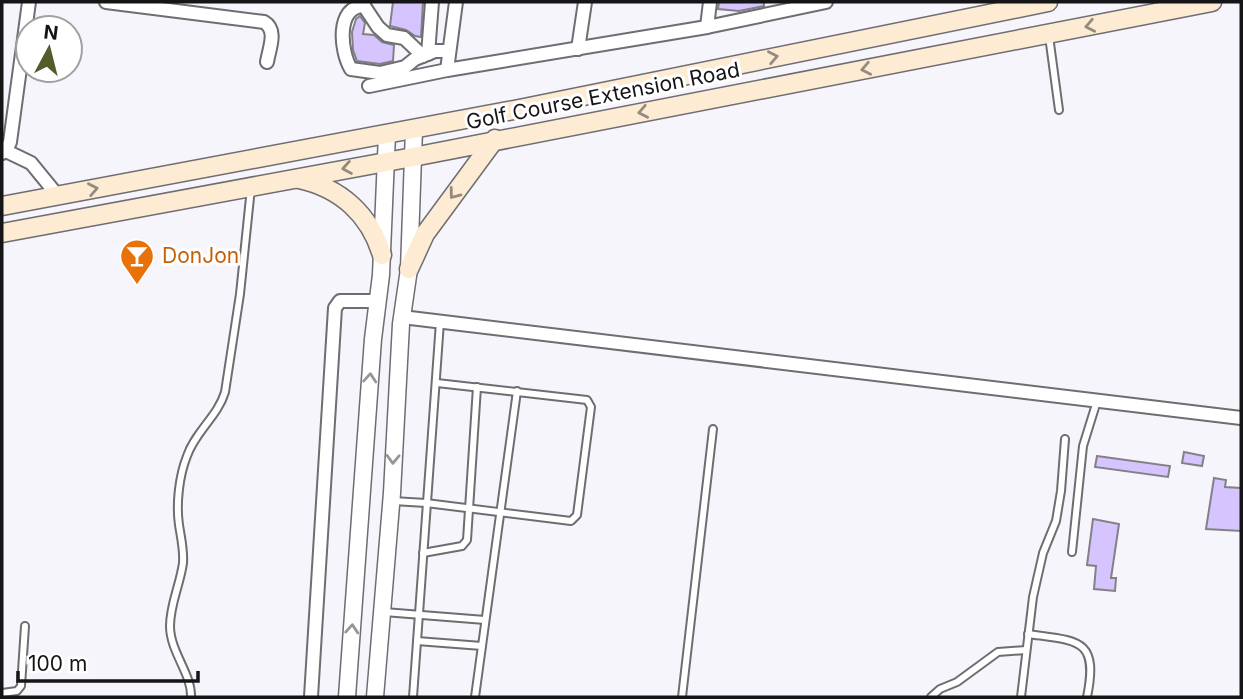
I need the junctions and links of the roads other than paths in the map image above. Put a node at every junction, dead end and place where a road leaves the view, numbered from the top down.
1 (29, 2) edge
2 (106, 2) edge
3 (432, 2) edge
4 (456, 2) edge
5 (585, 2) edge
6 (710, 2) edge
7 (826, 2) edge
8 (1048, 2) edge
9 (1212, 2) edge
10 (364, 4) edge
11 (1157, 8) edge
12 (1130, 10) edge
13 (707, 27) junction
14 (1049, 34) junction
15 (578, 49) junction
16 (449, 51) junction
17 (426, 55) junction
18 (267, 62) dead end
19 (447, 70) junction
20 (369, 86) dead end
21 (1059, 110) dead end
22 (414, 129) junction
23 (387, 134) junction
24 (495, 139) junction
25 (4, 152) edge
26 (412, 157) junction
27 (387, 161) junction
28 (293, 178) junction
29 (251, 186) junction
30 (58, 196) junction
31 (2, 206) edge
32 (2, 233) edge
33 (382, 256) junction
34 (409, 269) junction
35 (377, 301) junction
36 (402, 317) junction
37 (440, 321) junction
38 (437, 383) junction
39 (477, 387) junction
40 (517, 391) junction
41 (1097, 401) junction
42 (1241, 418) edge
43 (366, 424) junction
44 (395, 426) junction
45 (713, 429) dead end
46 (1065, 439) dead end
47 (391, 501) junction
48 (426, 503) junction
49 (469, 509) junction
50 (501, 513) junction
51 (1072, 552) dead end
52 (423, 554) junction
53 (382, 612) junction
54 (420, 615) junction
55 (485, 620) junction
56 (25, 626) dead end
57 (1028, 634) junction
58 (417, 641) junction
59 (482, 646) junction
60 (1026, 650) junction
61 (2, 693) edge
62 (191, 697) edge
63 (311, 697) edge
64 (347, 697) edge
65 (375, 697) edge
66 (413, 697) edge
67 (475, 697) edge
68 (682, 697) edge
69 (931, 697) edge
70 (1021, 697) edge
71 (1087, 697) edge

1 - 25 street
2 - 18 street
3 - 17 street
4 - 16 street
5 - 15 street
6 - 13 street
7 - 13 street
22 -> 8 main road, Golf Course Extension Road
9 - 11 main road, Golf Course Extension Road
10 - 17 street
10 - 17 street
11 - 12 main road, Golf Course Extension Road
12 -> 14 main road, Golf Course Extension Road
13 - 15 street
14 - 21 lane
14 -> 24 main road, Golf Course Extension Road
15 - 19 street
16 - 17 street
16 - 19 street
19 - 20 street
22 - 23 main road, Golf Course Extension Road
22 - 26 street
23 - 27 street
30 -> 23 main road, Golf Course Extension Road
24 - 26 main road, Golf Course Extension Road
24 -> 34 main road
25 - 30 street
26 - 27 main road, Golf Course Extension Road
26 - 34 street
27 -> 28 main road, Golf Course Extension Road
27 - 33 street
28 - 29 main road, Golf Course Extension Road
28 - 33 main road
29 - 32 main road, Golf Course Extension Road
29 - 62 lane
30 - 31 main road, Golf Course Extension Road
33 - 35 street
34 - 36 street
43 -> 35 street
35 - 63 street
36 - 37 street
36 - 44 street
37 - 38 lane
37 - 41 street
38 - 39 lane
38 - 48 lane
39 - 40 lane
39 - 49 lane
40 - 50 lane
40 - 50 lane
41 - 42 street
41 - 51 lane
43 - 44 street
64 -> 43 street
44 -> 47 street
45 - 68 lane
46 - 57 lane
47 - 48 lane
47 - 53 street
48 - 49 lane
48 - 52 lane
49 - 50 lane
49 - 52 lane
50 - 55 lane
52 - 54 lane
53 - 54 lane
53 - 65 street
54 - 55 lane
54 - 58 lane
55 - 59 lane
56 - 61 lane
57 - 60 lane
57 - 71 lane
58 - 59 lane
58 - 66 lane
59 - 67 lane
60 - 69 lane
60 - 70 lane

